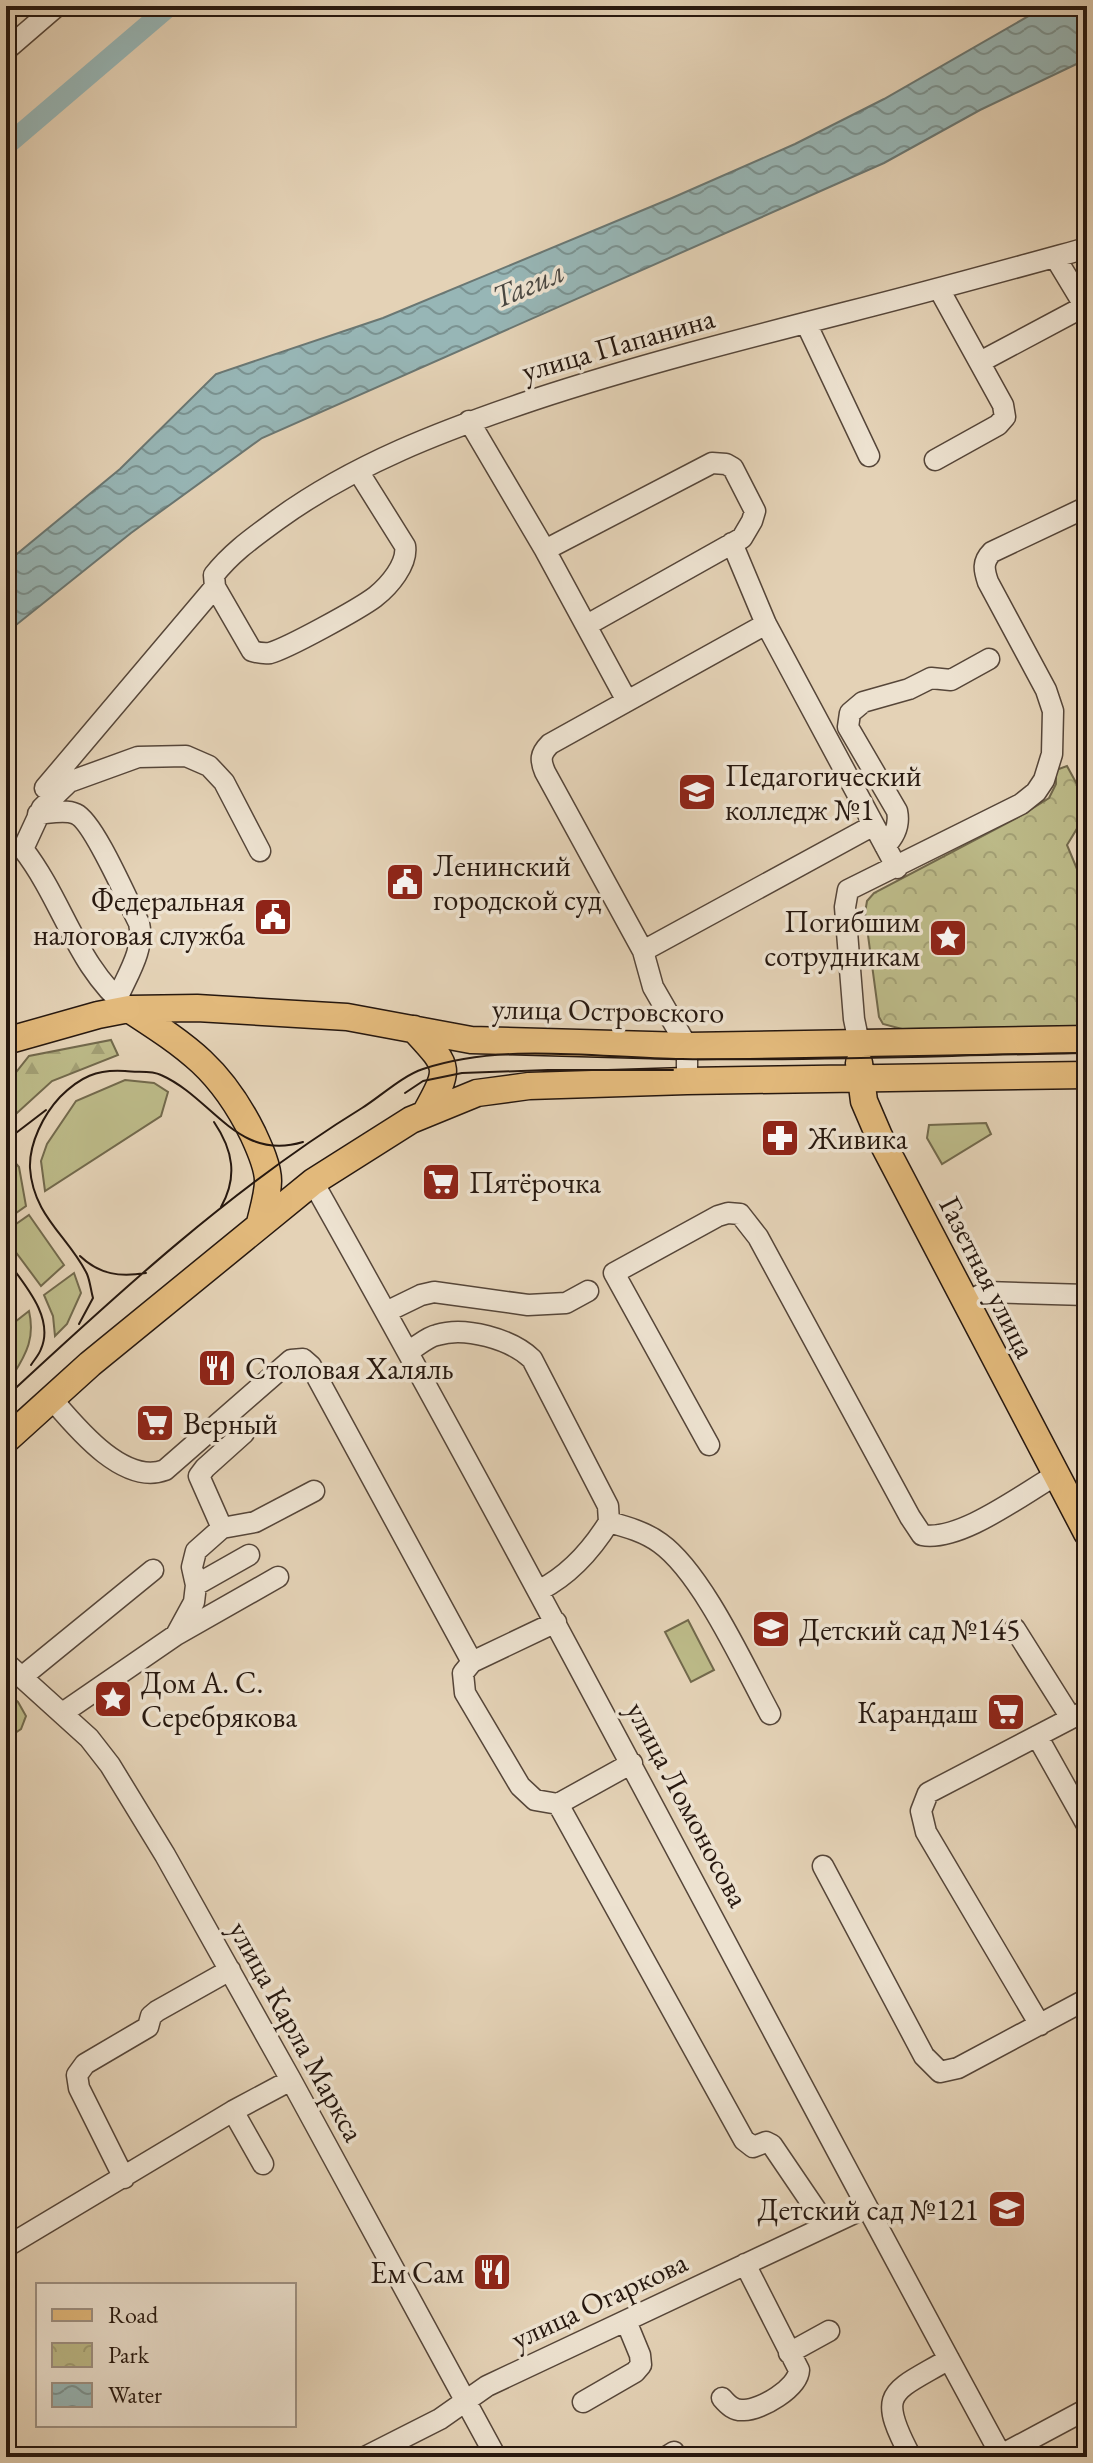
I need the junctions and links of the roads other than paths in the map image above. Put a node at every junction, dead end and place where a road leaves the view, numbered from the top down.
1 (57, 6) edge
2 (6, 50) edge
3 (1087, 248) edge
4 (1055, 257) junction
5 (939, 289) junction
6 (1086, 308) edge
7 (806, 323) junction
8 (980, 362) junction
9 (469, 421) junction
10 (869, 456) dead end
11 (935, 460) dead end
12 (358, 471) junction
13 (1087, 507) edge
14 (732, 543) junction
15 (545, 550) junction
16 (215, 587) junction
17 (766, 624) junction
18 (587, 625) junction
19 (989, 659) dead end
20 (627, 701) junction
21 (36, 818) junction
22 (874, 825) junction
23 (885, 846) junction
24 (260, 851) dead end
25 (897, 868) junction
26 (643, 951) junction
27 (123, 1004) junction
28 (414, 1029) junction
29 (1087, 1039) edge
30 (6, 1041) edge
31 (859, 1043) junction
32 (687, 1046) junction
33 (1087, 1075) edge
34 (860, 1080) junction
35 (687, 1081) junction
36 (425, 1114) junction
37 (313, 1182) junction
38 (260, 1223) junction
39 (588, 1291) dead end
40 (1087, 1295) edge
41 (965, 1303) junction
42 (386, 1312) junction
43 (409, 1351) junction
44 (51, 1398) junction
45 (244, 1433) dead end
46 (6, 1440) edge
47 (709, 1445) dead end
48 (1056, 1475) junction
49 (314, 1491) dead end
50 (609, 1522) junction
51 (222, 1528) junction
52 (1087, 1533) edge
53 (249, 1555) dead end
54 (153, 1570) dead end
55 (278, 1577) dead end
56 (196, 1585) junction
57 (540, 1590) junction
58 (556, 1622) junction
59 (1015, 1629) dead end
60 (176, 1635) junction
61 (472, 1662) junction
62 (6, 1663) edge
63 (23, 1676) junction
64 (64, 1712) junction
65 (770, 1714) dead end
66 (1079, 1714) edge
67 (1037, 1736) junction
68 (632, 1763) junction
69 (558, 1804) junction
70 (1087, 1825) edge
71 (823, 1866) dead end
72 (230, 1970) junction
73 (1087, 1999) edge
74 (1040, 2025) junction
75 (291, 2080) junction
76 (233, 2111) junction
77 (263, 2164) dead end
78 (124, 2178) junction
79 (865, 2208) junction
80 (827, 2226) junction
81 (6, 2247) edge
82 (745, 2264) junction
83 (626, 2321) junction
84 (829, 2331) dead end
85 (789, 2353) junction
86 (949, 2359) junction
87 (722, 2398) dead end
88 (464, 2400) junction
89 (583, 2402) dead end
90 (1086, 2411) edge
91 (1002, 2456) edge
92 (365, 2457) edge
93 (496, 2457) edge
94 (911, 2457) edge

1 - 2 street
3 - 4 street, улица Папанина
4 - 5 street, улица Папанина
4 - 6 street
5 - 7 street, улица Папанина
5 - 8 street
6 - 8 street
7 - 9 street, улица Папанина
7 - 10 street
8 - 11 street
9 - 12 street, улица Папанина
9 - 15 street
12 - 16 street, улица Папанина
12 - 16 street
13 - 25 street
14 - 15 street
14 - 17 street
14 - 18 street
15 - 18 street
16 - 21 street, улица Папанина
17 - 20 street
17 - 22 street
18 - 20 street
19 - 23 street
20 - 26 street
21 - 24 street
21 - 27 street
21 - 27 street
22 - 23 street
22 - 26 street
23 - 25 street
25 - 31 street
26 - 32 street
27 - 28 main road, улица Островского
27 - 30 main road, улица Островского
27 - 38 main road
28 - 32 main road, улица Островского
28 - 36 main road
29 - 31 main road, улица Островского
31 - 32 main road, улица Островского
31 - 34 main road, Газетная улица
32 - 35 street
33 - 34 main road
34 - 35 main road
34 - 41 main road, Газетная улица
35 - 36 main road
36 - 37 main road
37 - 38 main road
37 - 42 street, улица Ломоносова
38 - 44 main road
39 - 42 street
40 - 41 street
41 - 48 main road, Газетная улица
42 - 43 street, улица Ломоносова
43 - 50 street
43 - 57 street, улица Ломоносова
44 - 46 main road
44 - 61 street
45 - 51 street
47 - 48 street
48 - 52 main road, Газетная улица
49 - 51 street
50 - 57 street
50 - 65 street
51 - 56 street
53 - 56 street
54 - 63 street
55 - 60 street
56 - 60 street
57 - 58 street, улица Ломоносова
58 - 61 street
58 - 68 street, улица Ломоносова
59 - 66 street
60 - 64 street
61 - 69 street
62 - 63 street, улица Карла Маркса
63 - 64 street, улица Карла Маркса
64 - 72 street, улица Карла Маркса
66 - 67 street
67 - 70 street
67 - 74 street
68 - 69 street
68 - 79 street, улица Ломоносова
69 - 80 street
71 - 74 street
72 - 75 street, улица Карла Маркса
72 - 78 street
73 - 74 street
75 - 76 street
75 - 88 street, улица Карла Маркса
76 - 77 street
76 - 78 street
78 - 81 street
79 - 80 street, улица Огаркова
79 - 86 street, улица Ломоносова
80 - 82 street, улица Огаркова
82 - 83 street, улица Огаркова
82 - 85 street
83 - 88 street, улица Огаркова
83 - 89 street
84 - 85 street
85 - 87 street
86 - 91 street, улица Ломоносова
86 - 94 street
88 - 92 street, улица Огаркова
88 - 93 street, улица Карла Маркса
90 - 91 street

